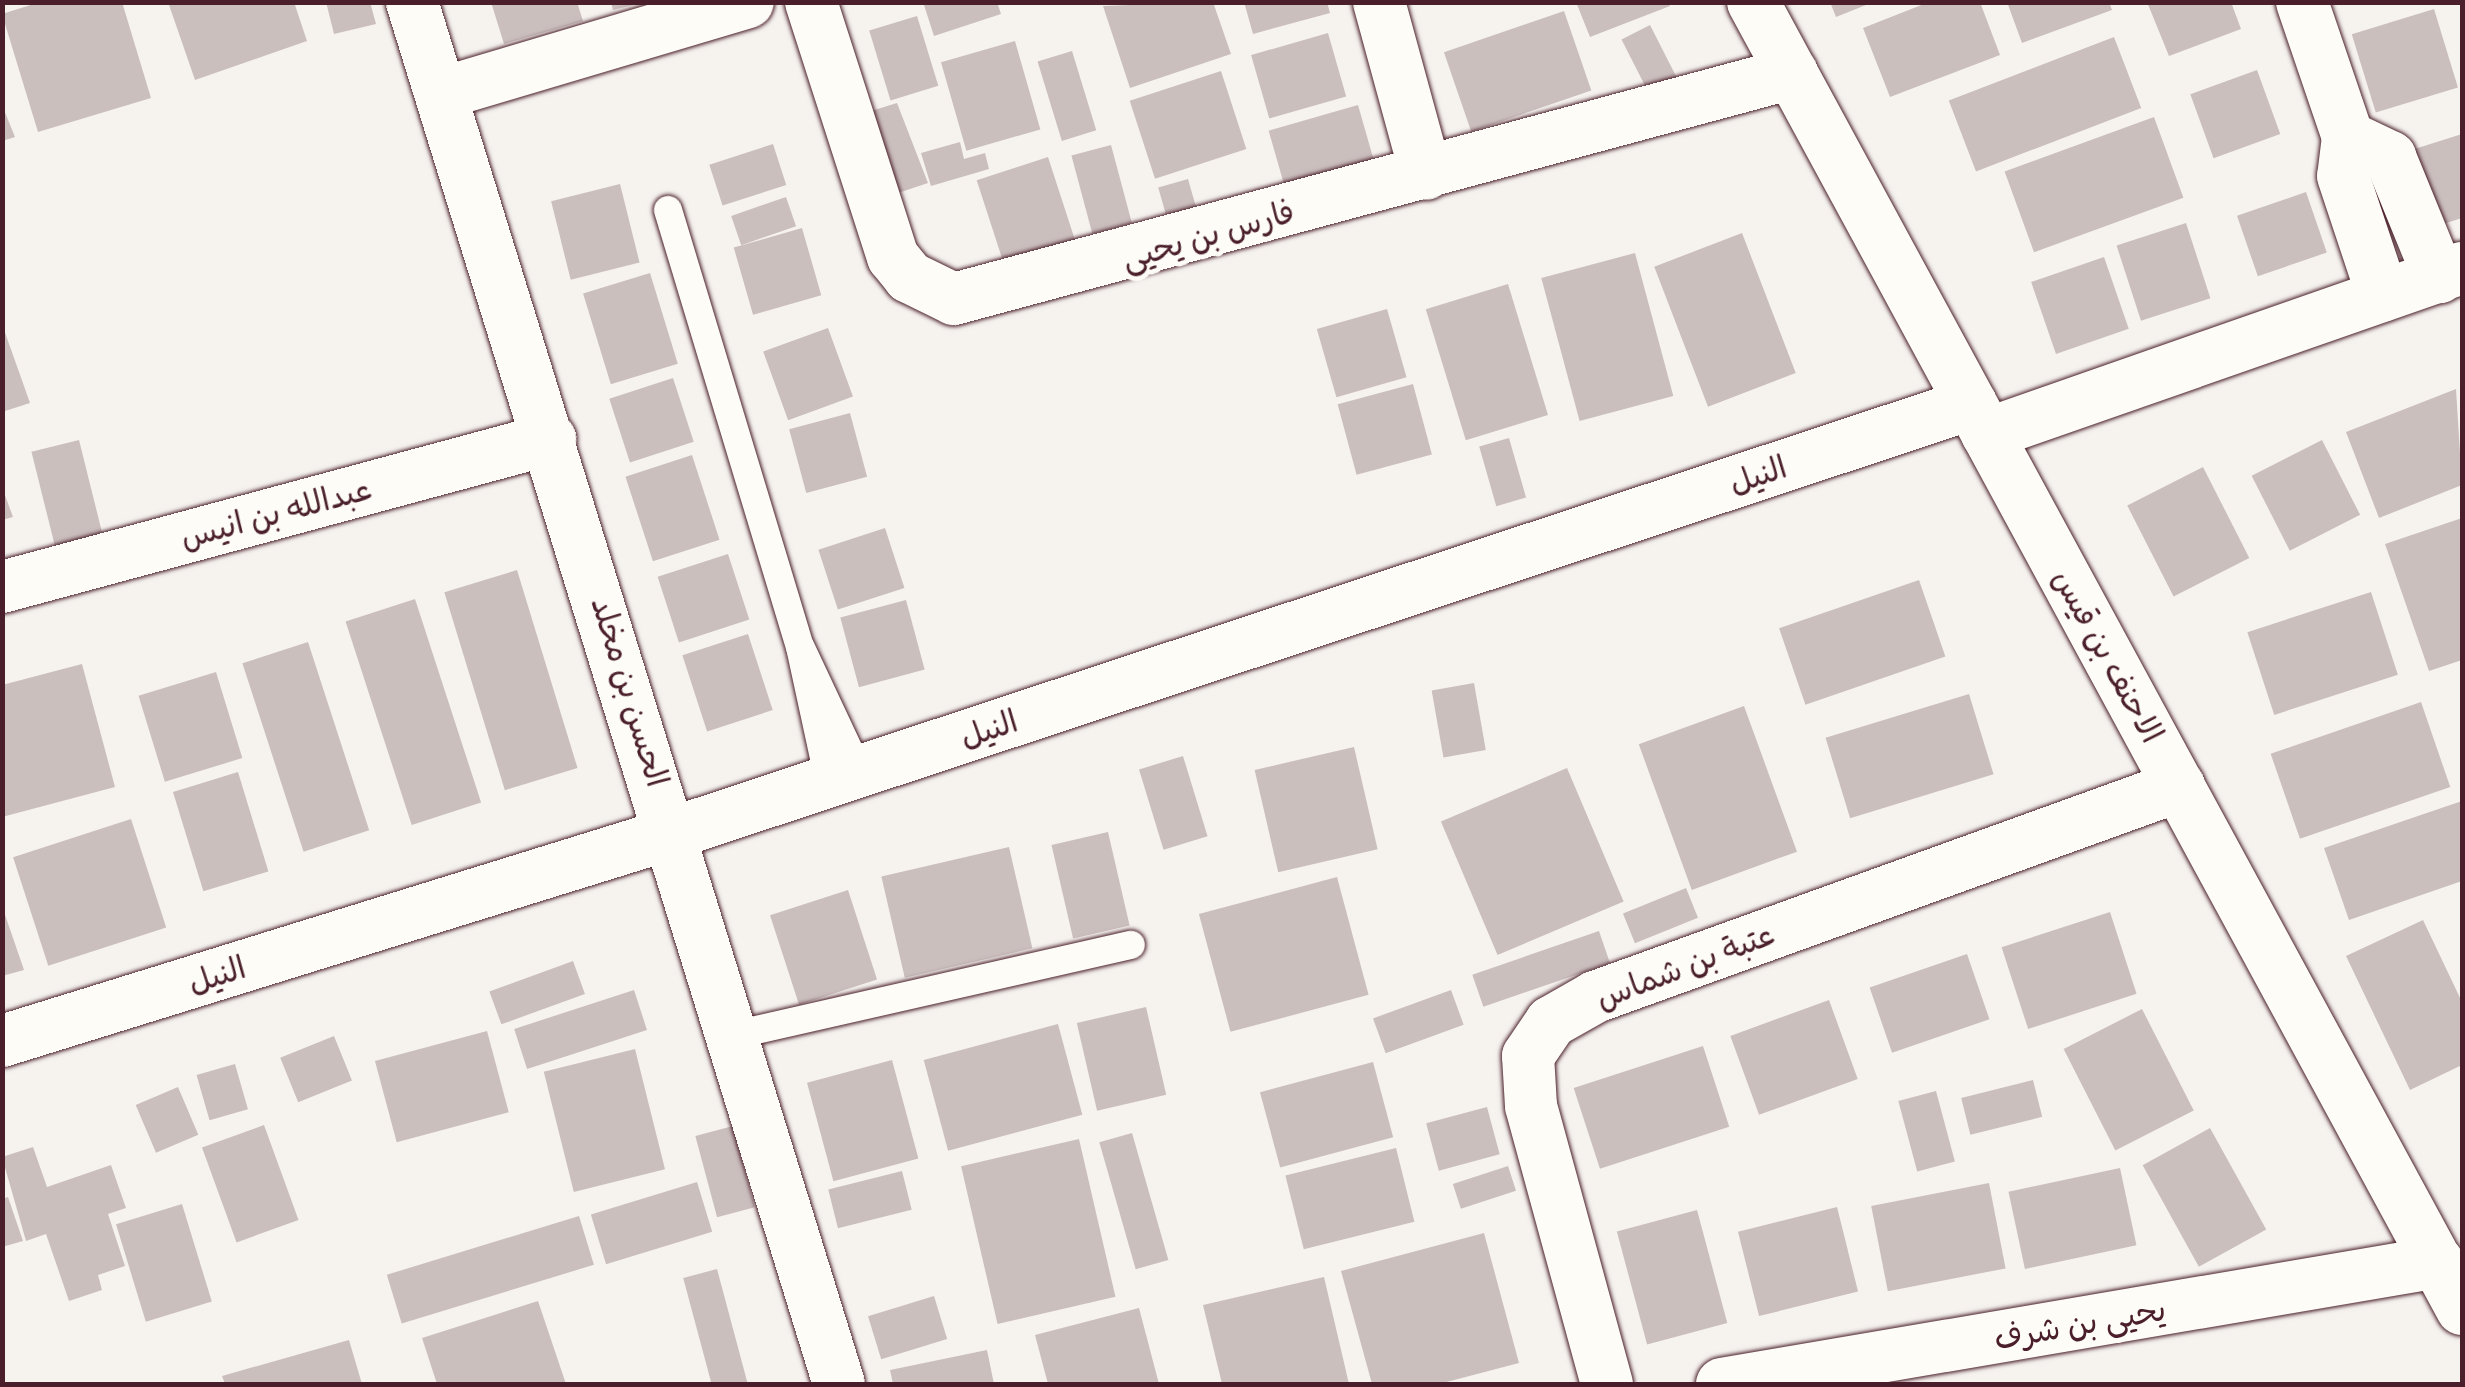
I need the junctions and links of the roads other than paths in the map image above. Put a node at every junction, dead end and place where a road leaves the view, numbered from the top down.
1 (412, 2) edge
2 (748, 2) edge
3 (811, 2) edge
4 (1379, 2) edge
5 (1753, 2) edge
6 (2302, 2) edge
7 (1792, 73) junction
8 (443, 94) junction
9 (2348, 136) junction
10 (1426, 174) junction
11 (668, 210) dead end
12 (2451, 273) edge
13 (2383, 296) junction
14 (1979, 419) junction
15 (550, 438) junction
16 (2, 587) edge
17 (844, 776) junction
18 (2179, 786) junction
19 (674, 833) junction
20 (1131, 945) dead end
21 (734, 1035) junction
22 (2, 1041) edge
23 (2438, 1262) junction
24 (2462, 1309) edge
25 (1970, 1364) edge
26 (839, 1384) edge
27 (1607, 1384) edge
28 (1722, 1384) edge

1 - 8 street, الحسن بن مخلد
2 - 8 street
3 - 10 street, فارس بن يحيى
4 - 10 street
5 - 7 street, الاحنف بن قيس
6 - 9 street
7 - 10 street, فارس بن يحيى
7 - 14 street, الاحنف بن قيس
8 - 15 street, الحسن بن مخلد
9 - 12 street
9 - 13 street
11 - 17 lane
12 - 13 street, النيل
13 - 14 street, النيل
14 - 17 street, النيل
14 - 18 street, الاحنف بن قيس
15 - 16 street, عبدالله بن انيس
15 - 19 street, الحسن بن مخلد
17 - 19 street, النيل
18 - 23 street, الاحنف بن قيس
18 - 27 street, عتبة بن شماس
19 - 21 street, الحسن بن مخلد
19 - 22 street, النيل
20 - 21 lane
21 - 26 street, الحسن بن مخلد
23 - 24 street, الاحنف بن قيس
23 - 25 street, يحيى بن شرف
25 - 28 street, يحيى بن شرف

